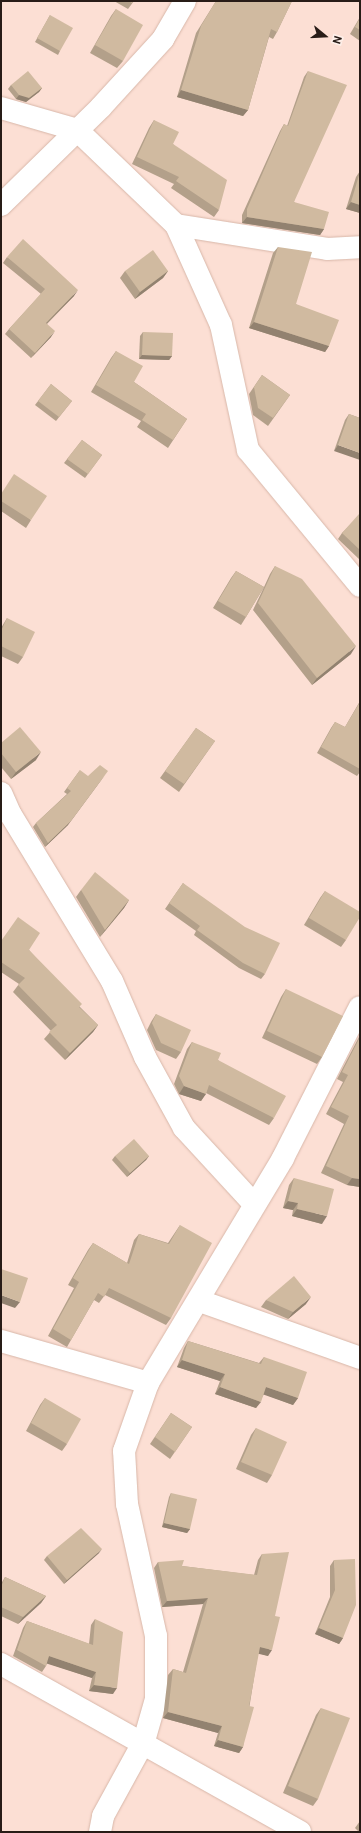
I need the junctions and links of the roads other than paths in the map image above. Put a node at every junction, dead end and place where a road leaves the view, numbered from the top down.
1 (185, 1) edge
2 (1, 108) edge
3 (77, 130) junction
4 (1, 205) edge
5 (176, 225) junction
6 (360, 247) edge
7 (360, 586) edge
8 (1, 793) edge
9 (360, 1007) edge
10 (254, 1204) junction
11 (200, 1301) junction
12 (1, 1341) edge
13 (360, 1358) edge
14 (148, 1384) junction
15 (1, 1664) edge
16 (144, 1741) junction
17 (100, 1832) edge
18 (300, 1832) edge

1 - 3 street
2 - 3 street
3 - 4 street
3 - 5 street
5 - 6 street
5 - 7 street
8 - 10 street
9 - 10 street
10 - 11 street
11 - 13 street
11 - 14 street
12 - 14 street
14 - 16 street
15 - 16 street
16 - 17 street
16 - 18 street

